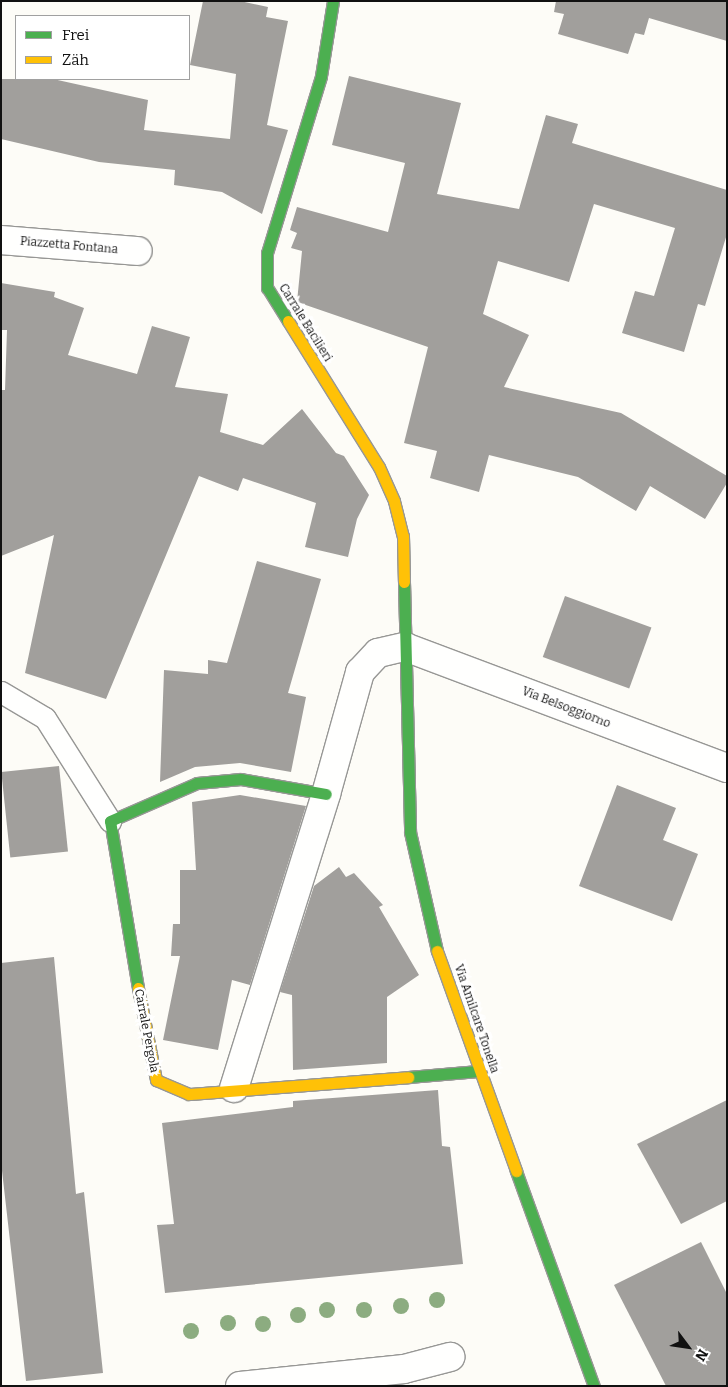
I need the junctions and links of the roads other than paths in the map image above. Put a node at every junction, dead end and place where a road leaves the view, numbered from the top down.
1 (333, 1) edge
2 (1, 240) edge
3 (138, 251) dead end
4 (405, 647) junction
5 (1, 692) edge
6 (727, 768) edge
7 (326, 794) junction
8 (110, 821) junction
9 (480, 1071) junction
10 (234, 1088) junction
11 (450, 1357) dead end
12 (240, 1386) edge
13 (594, 1386) edge

1 - 4 street, Carrale Bacilieri
2 - 3 street, Piazzetta Fontana
4 - 6 street, Via Belsoggiorno
4 - 7 street
4 - 9 street, Via Amilcare Tonella
5 - 8 lane
7 - 8 street
7 - 10 street
8 - 10 street, Carrale Pergola
9 - 10 street
9 - 13 street, Via Amilcare Tonella
11 - 12 street

